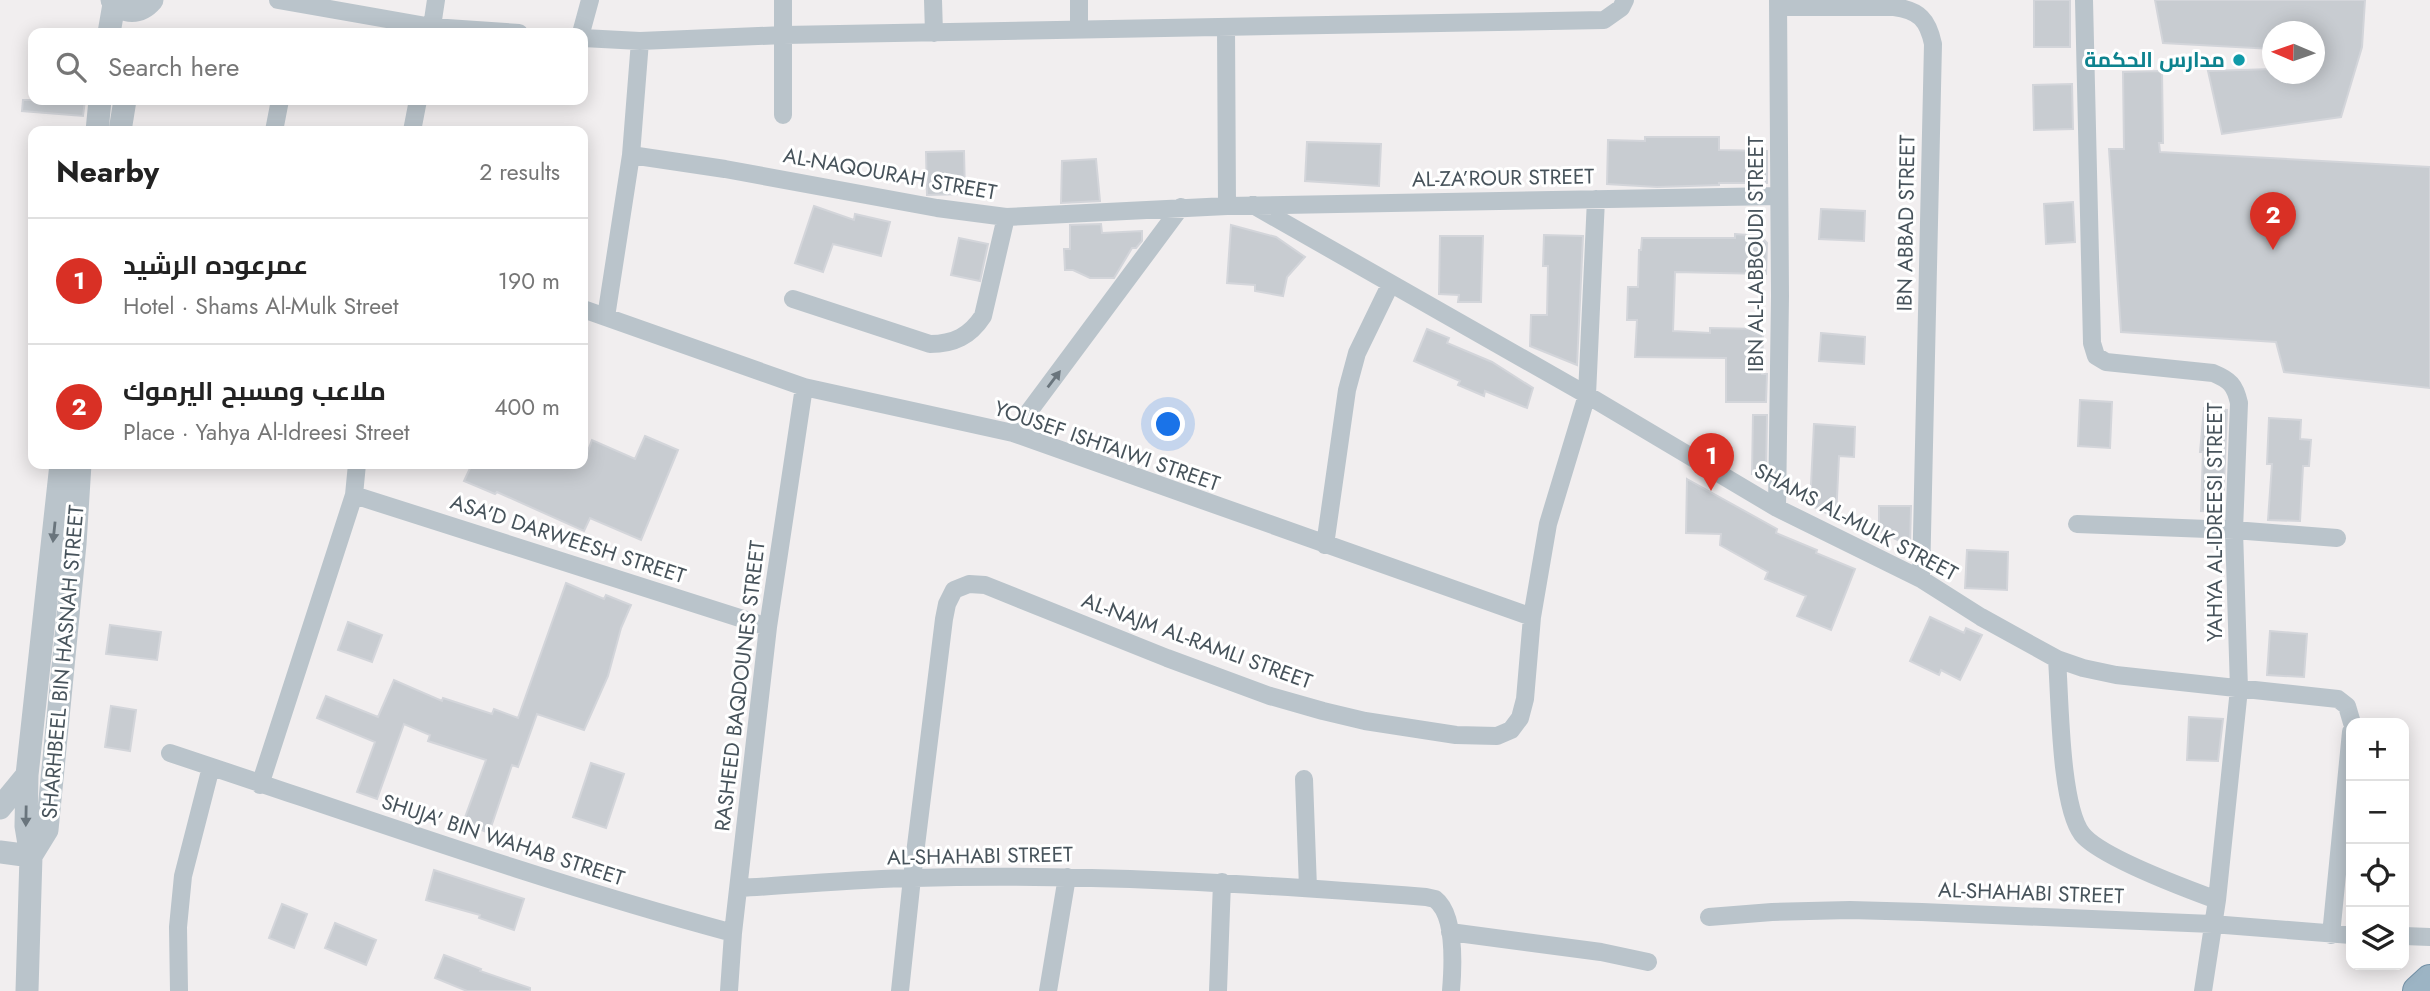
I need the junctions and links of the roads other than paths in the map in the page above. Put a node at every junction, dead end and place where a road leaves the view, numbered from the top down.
1 (436, 0) edge
2 (590, 0) edge
3 (783, 0) edge
4 (933, 0) edge
5 (1079, 0) edge
6 (1625, 0) edge
7 (2084, 0) edge
8 (286, 1) edge
9 (113, 2) edge
10 (150, 2) edge
11 (1779, 4) edge
12 (109, 28) edge
13 (138, 28) edge
14 (421, 28) edge
15 (431, 28) edge
16 (584, 28) edge
17 (1226, 28) junction
18 (1079, 30) junction
19 (934, 33) junction
20 (784, 35) junction
21 (588, 37) edge
22 (640, 41) junction
23 (100, 105) edge
24 (124, 105) edge
25 (279, 105) edge
26 (417, 105) edge
27 (783, 115) dead end
28 (97, 126) edge
29 (121, 126) edge
30 (275, 126) edge
31 (413, 126) edge
32 (631, 155) junction
33 (1779, 196) junction
34 (1597, 199) junction
35 (1227, 205) junction
36 (1253, 205) junction
37 (1181, 207) junction
38 (1006, 217) junction
39 (1390, 285) junction
40 (793, 299) dead end
41 (588, 311) edge
42 (606, 317) junction
43 (804, 387) junction
44 (1587, 396) junction
45 (1013, 433) junction
46 (60, 469) edge
47 (80, 469) edge
48 (357, 469) edge
49 (354, 495) junction
50 (1777, 508) junction
51 (2077, 524) dead end
52 (2234, 530) junction
53 (2337, 538) dead end
54 (1325, 545) junction
55 (1921, 579) junction
56 (1532, 617) junction
57 (768, 627) junction
58 (2057, 659) junction
59 (2239, 689) junction
60 (2351, 718) edge
61 (170, 753) dead end
62 (211, 767) junction
63 (27, 775) junction
64 (1304, 779) dead end
65 (2346, 781) edge
66 (260, 785) junction
67 (0, 808) edge
68 (0, 852) edge
69 (32, 856) junction
70 (1067, 877) junction
71 (912, 878) junction
72 (1222, 882) junction
73 (739, 888) junction
74 (1308, 888) junction
75 (2217, 900) junction
76 (1709, 917) dead end
77 (2212, 924) junction
78 (1450, 932) junction
79 (733, 933) junction
80 (2331, 935) junction
81 (2346, 935) edge
82 (2409, 936) edge
83 (2430, 937) edge
84 (1648, 962) dead end
85 (2430, 980) edge
86 (27, 991) edge
87 (179, 991) edge
88 (729, 991) edge
89 (900, 991) edge
90 (1048, 991) edge
91 (1218, 991) edge
92 (1451, 991) edge
93 (2203, 991) edge
94 (2418, 991) edge

1 - 15 street
2 - 16 street
3 - 20 street
4 - 19 street
5 - 18 street
6 - 17 street
7 - 52 street, YAHYA AL-IDREESI STREET
8 - 14 street
9 - 10 street
9 - 12 street
10 - 13 street
11 - 33 street, IBN AL-LABBOUDI STREET
11 - 55 street, IBN ABBAD STREET
17 - 18 street
17 - 35 street
18 - 19 street
19 - 20 street
20 - 22 street
20 - 27 street
21 - 22 street
22 - 32 street
23 - 28 street
24 - 29 street
25 - 30 street
26 - 31 street
32 - 38 street, AL-NAQOURAH STREET
32 - 42 street
33 - 34 street, AL-ZA’ROUR STREET
33 - 50 street, IBN AL-LABBOUDI STREET
34 - 36 street, AL-ZA’ROUR STREET
34 - 44 street, AL-NAJM AL-RAMLI STREET
35 - 36 street, AL-ZA’ROUR STREET
35 - 37 street, AL-NAQOURAH STREET
36 - 39 street, SHAMS AL-MULK STREET
37 - 38 street, AL-NAQOURAH STREET
45 -> 37 street
38 - 40 street
39 - 44 street, SHAMS AL-MULK STREET
39 - 54 street
41 - 42 street, YOUSEF ISHTAIWI STREET
42 - 43 street, YOUSEF ISHTAIWI STREET
43 - 45 street, YOUSEF ISHTAIWI STREET
43 - 57 street, RASHEED BAQDOUNES STREET
44 - 50 street, SHAMS AL-MULK STREET
44 - 56 street, AL-NAJM AL-RAMLI STREET
45 - 54 street, YOUSEF ISHTAIWI STREET
46 -> 63 street, SHARHBEEL BIN HASNAH STREET
47 - 69 street, SHARHBEEL BIN HASNAH STREET
48 - 49 street
49 - 57 street, ASA'D DARWEESH STREET
49 - 66 street
50 - 55 street, SHAMS AL-MULK STREET
51 - 52 street
52 - 53 street
52 - 59 street, YAHYA AL-IDREESI STREET
54 - 56 street, YOUSEF ISHTAIWI STREET
55 - 58 street, SHAMS AL-MULK STREET
56 - 71 street, AL-NAJM AL-RAMLI STREET
57 - 73 street, RASHEED BAQDOUNES STREET
58 - 59 street, SHAMS AL-MULK STREET
58 - 75 street
59 - 60 street, SHAMS AL-MULK STREET
59 - 75 street, YAHYA AL-IDREESI STREET
61 - 62 street, SHUJA' BIN WAHAB STREET
62 - 66 street, SHUJA' BIN WAHAB STREET
62 - 87 street
63 - 67 street
63 -> 69 street, SHARHBEEL BIN HASNAH STREET
64 - 74 street
65 - 80 street
66 - 79 street, SHUJA' BIN WAHAB STREET
68 - 69 street
69 - 86 street, SHARHBEEL BIN HASNAH STREET
70 - 71 street, AL-SHAHABI STREET
70 - 72 street, AL-SHAHABI STREET
70 - 90 street
71 - 73 street, AL-SHAHABI STREET
71 - 89 street
72 - 74 street, AL-SHAHABI STREET
72 - 91 street
73 - 79 street, RASHEED BAQDOUNES STREET
74 - 78 street, AL-SHAHABI STREET
75 - 77 street, YAHYA AL-IDREESI STREET
76 - 77 street, AL-SHAHABI STREET
77 - 80 street, AL-SHAHABI STREET
77 - 93 street, YAHYA AL-IDREESI STREET
78 - 84 street
78 - 92 street, AL-SHAHABI STREET
79 - 88 street, RASHEED BAQDOUNES STREET
80 - 81 street, AL-SHAHABI STREET
82 - 83 street
85 - 94 highway

